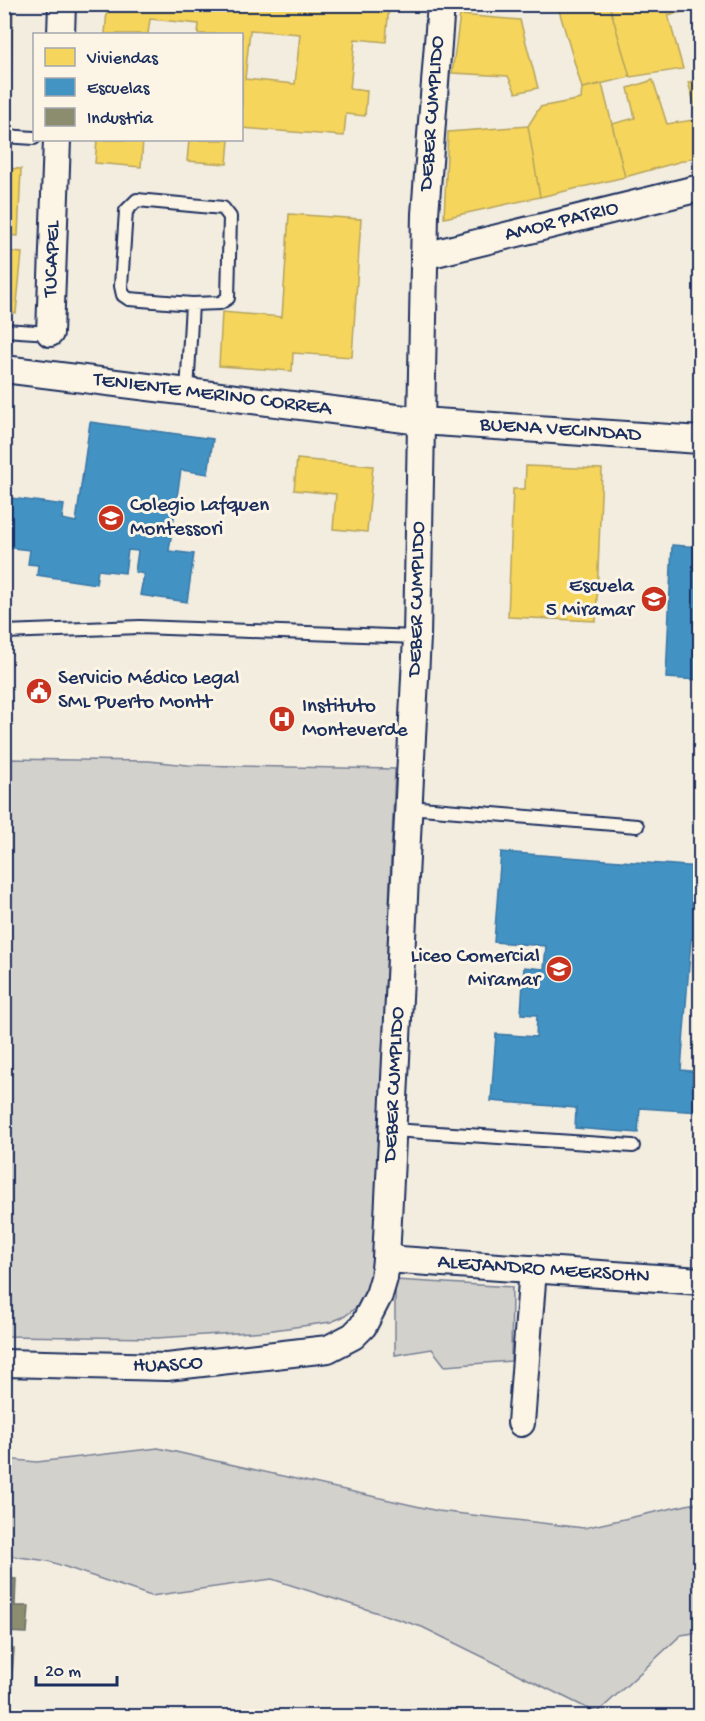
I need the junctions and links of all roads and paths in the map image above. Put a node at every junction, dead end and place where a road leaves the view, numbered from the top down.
1 (62, 4) edge
2 (441, 4) edge
3 (61, 33) edge
4 (4, 136) edge
5 (33, 138) edge
6 (57, 141) edge
7 (700, 188) edge
8 (424, 256) junction
9 (192, 304) junction
10 (4, 330) edge
11 (50, 333) joint
12 (4, 369) edge
13 (187, 392) junction
14 (421, 421) junction
15 (700, 440) edge
16 (4, 632) edge
17 (417, 637) junction
18 (409, 807) junction
19 (637, 826) dead end
20 (393, 1130) junction
21 (633, 1146) dead end
22 (386, 1259) junction
23 (532, 1269) junction
24 (700, 1281) edge
25 (328, 1349) joint
26 (4, 1363) edge
27 (521, 1423) dead end

1 - 3 street
2 - 8 street, DEBER CUMPLIDO
4 - 5 lane
6 - 11 street, TUCAPEL
7 - 8 street, AMOR PATRIO
8 - 14 street, DEBER CUMPLIDO
9 - 9 lane
9 - 13 lane
10 - 11 lane, TUCAPEL
12 - 13 street, TENIENTE MERINO CORREA
13 - 14 street, TENIENTE MERINO CORREA
14 - 15 street, BUENA VECINDAD
14 - 17 street, DEBER CUMPLIDO
16 - 17 lane
17 - 18 street, DEBER CUMPLIDO
18 - 19 lane
18 - 20 street, DEBER CUMPLIDO
20 - 21 lane
20 - 22 street, DEBER CUMPLIDO
22 - 23 street, ALEJANDRO MEERSOHN
22 - 25 street, DEBER CUMPLIDO
23 - 24 street, ALEJANDRO MEERSOHN
23 - 27 street
25 - 26 street, HUASCO

